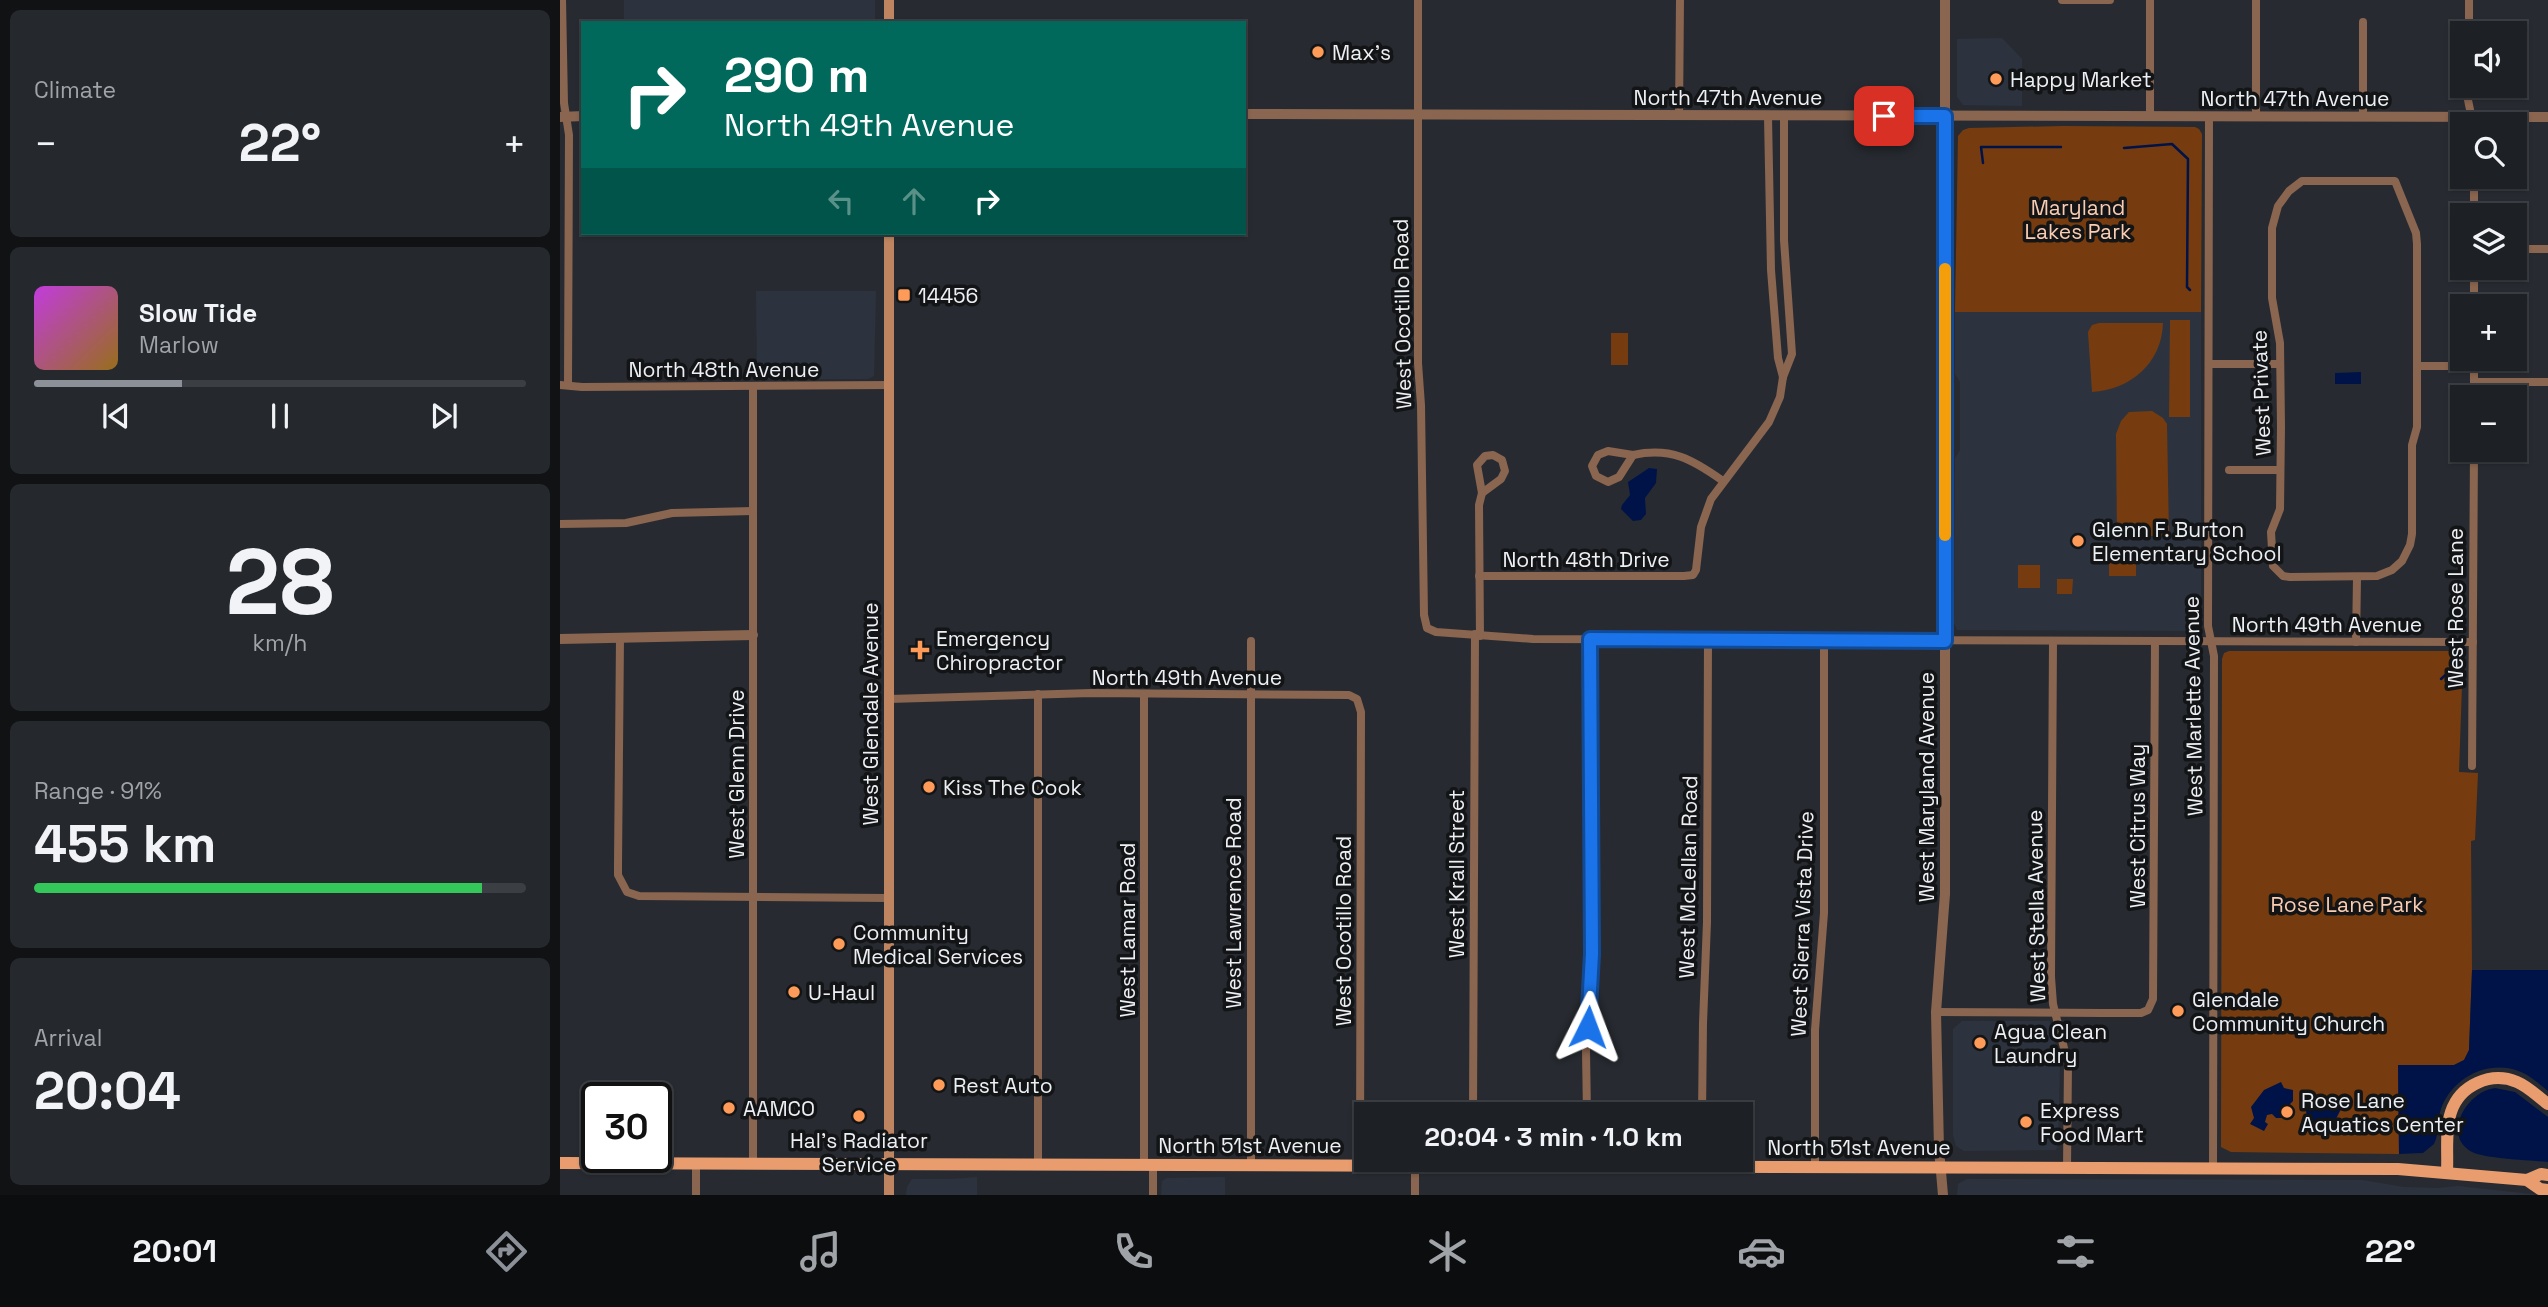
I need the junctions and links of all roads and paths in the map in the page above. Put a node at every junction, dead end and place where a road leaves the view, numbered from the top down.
1 (562, 0) edge
2 (889, 0) edge
3 (1418, 0) edge
4 (1680, 0) edge
5 (1945, 0) edge
6 (2110, 0) edge
7 (2150, 0) edge
8 (2256, 0) edge
9 (2469, 0) edge
10 (2062, 1) edge
11 (889, 21) edge
12 (2469, 21) edge
13 (2363, 22) dead end
14 (1246, 114) edge
15 (1418, 115) junction
16 (581, 116) edge
17 (1679, 116) junction
18 (1945, 116) junction
19 (2150, 116) junction
20 (563, 117) edge
21 (1768, 117) junction
22 (1784, 117) junction
23 (2209, 117) junction
24 (2256, 117) junction
25 (2363, 117) junction
26 (2548, 117) edge
27 (2527, 118) edge
28 (2450, 120) edge
29 (889, 235) edge
30 (2527, 249) edge
31 (2548, 250) edge
32 (2209, 364) junction
33 (2280, 364) junction
34 (2450, 364) edge
35 (2417, 366) junction
36 (2474, 371) edge
37 (1783, 377) junction
38 (2474, 382) joint
39 (2548, 382) edge
40 (564, 384) edge
41 (889, 385) junction
42 (753, 386) junction
43 (1633, 455) junction
44 (2474, 462) edge
45 (2229, 470) dead end
46 (2280, 470) junction
47 (1723, 481) junction
48 (1482, 493) junction
49 (753, 511) junction
50 (560, 524) edge
51 (1479, 576) junction
52 (2357, 578) junction
53 (1427, 628) joint
54 (753, 635) junction
55 (1477, 635) junction
56 (620, 638) junction
57 (560, 639) edge
58 (1590, 639) junction
59 (1708, 639) junction
60 (1824, 640) junction
61 (1251, 641) dead end
62 (1945, 641) junction
63 (2210, 641) junction
64 (2053, 642) junction
65 (2155, 642) junction
66 (2356, 642) junction
67 (2473, 642) junction
68 (1038, 694) junction
69 (1144, 695) junction
70 (1251, 695) junction
71 (889, 699) junction
72 (1357, 699) joint
73 (2472, 766) dead end
74 (754, 897) junction
75 (888, 898) junction
76 (1936, 1012) junction
77 (2056, 1013) junction
78 (1360, 1102) edge
79 (1473, 1102) edge
80 (1587, 1102) edge
81 (1702, 1102) edge
82 (2548, 1104) edge
83 (560, 1163) edge
84 (696, 1163) junction
85 (753, 1163) junction
86 (889, 1164) junction
87 (1038, 1164) junction
88 (1753, 1164) edge
89 (1149, 1165) junction
90 (1251, 1165) junction
91 (1354, 1165) edge
92 (1815, 1166) junction
93 (1941, 1167) junction
94 (2067, 1167) junction
95 (2213, 1167) junction
96 (1415, 1172) edge
97 (2447, 1172) junction
98 (2548, 1175) edge
99 (2527, 1180) junction
100 (2548, 1191) edge
101 (696, 1195) edge
102 (889, 1195) edge
103 (1153, 1195) edge
104 (1415, 1195) edge
105 (1943, 1195) edge

1 - 20 street
2 - 11 main road
3 - 15 street, West Ocotillo Road
4 - 17 street
5 - 18 street, West Maryland Avenue
6 - 10 street
7 - 19 street
8 - 24 street
9 - 12 street
13 - 25 street
14 - 15 street, North 47th Avenue
15 - 17 street, North 47th Avenue
15 - 53 street, West Ocotillo Road
16 - 20 street
17 - 21 street, North 47th Avenue
18 - 19 street, North 47th Avenue
18 - 22 street, North 47th Avenue
18 - 62 street, West Maryland Avenue
19 - 23 street, North 47th Avenue
20 - 40 street
21 - 22 street, North 47th Avenue
21 - 37 street
22 - 37 street
23 - 24 street, North 47th Avenue
23 - 32 street, West Marlette Avenue
24 - 25 street, North 47th Avenue
25 - 28 street, North 47th Avenue
26 - 27 street, North 47th Avenue
29 - 41 main road, West Glendale Avenue
30 - 31 street
32 - 33 street
32 - 63 street, West Marlette Avenue
33 - 35 street, West Private
33 - 46 street, West Private
34 - 35 street
35 - 52 street
36 - 38 street
37 - 47 street
38 - 39 street
40 - 42 street, North 48th Avenue
41 - 42 street, North 48th Avenue
41 - 71 main road, West Glendale Avenue
42 - 49 street, West Glenn Drive
43 - 43 street
43 - 47 street
44 - 67 street, West Rose Lane
45 - 46 street
46 - 52 street, West Private
47 - 51 street, North 48th Drive
48 - 48 street, West Krall Street
48 - 51 street, West Krall Street
49 - 50 street
49 - 54 street, West Glenn Drive
51 - 55 street, West Krall Street
52 - 66 street
53 - 55 street, North 49th Avenue
54 - 56 street
54 - 74 street, West Glenn Drive
55 - 58 street, North 49th Avenue
55 - 79 street, West Krall Street
56 - 57 street
56 - 74 street
58 - 59 street, North 49th Avenue
58 - 80 street
59 - 60 street, North 49th Avenue
59 - 81 street, West McLellan Road
60 - 62 street, North 49th Avenue
60 - 92 street, West Sierra Vista Drive
61 - 70 street, West Lawrence Road
62 - 64 street, North 49th Avenue
62 - 76 street, West Maryland Avenue
63 - 65 street, North 49th Avenue
63 - 66 street, North 49th Avenue
63 - 95 street, West Marlette Avenue
64 - 65 street, North 49th Avenue
64 - 77 street, West Stella Avenue
65 - 77 street, West Citrus Way
66 - 67 street, North 49th Avenue
67 - 73 street, West Rose Lane
68 - 69 street, North 49th Avenue
68 - 71 street, North 49th Avenue
68 - 87 street
69 - 70 street, North 49th Avenue
69 - 89 street, West Lamar Road
70 - 72 street, North 49th Avenue
70 - 90 street, West Lawrence Road
71 - 75 main road, West Glendale Avenue
72 - 78 street, West Ocotillo Road
74 - 75 street
74 - 85 street, West Glenn Drive
75 - 86 main road, West Glendale Avenue
76 - 77 street
76 - 93 street, West Maryland Avenue
77 - 94 street, West Stella Avenue
82 - 97 main road
83 - 84 main road, North 51st Avenue
84 - 85 main road, North 51st Avenue
84 - 101 street
85 - 86 main road, North 51st Avenue
86 - 87 main road, North 51st Avenue
86 - 102 main road, West Glendale Avenue
87 - 89 main road, North 51st Avenue
88 - 92 main road, North 51st Avenue
89 - 90 main road, North 51st Avenue
89 - 103 street, West Lamar Road
90 - 91 main road, North 51st Avenue
92 - 93 main road, North 51st Avenue
93 - 94 main road, North 51st Avenue
93 - 105 street, West Maryland Avenue
94 - 95 main road, North 51st Avenue
95 - 97 main road, North 51st Avenue
96 - 104 street
97 - 99 main road, North 51st Avenue
98 - 99 main road, North 51st Avenue
99 - 100 main road, North 51st Avenue

